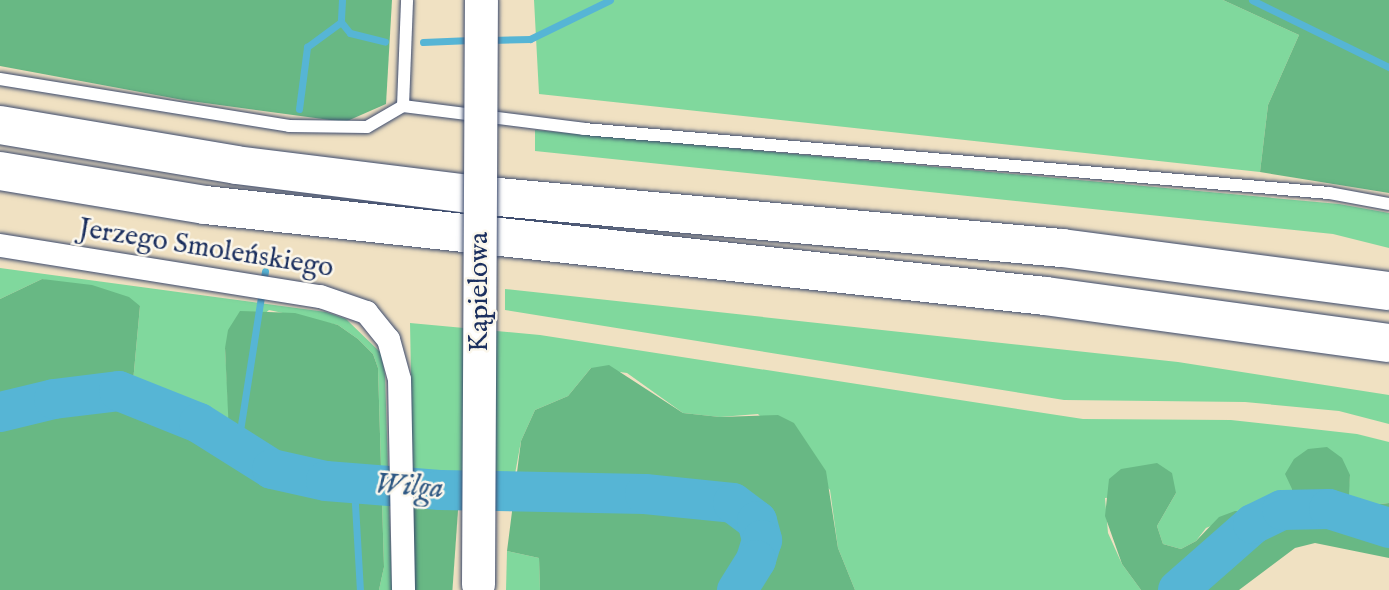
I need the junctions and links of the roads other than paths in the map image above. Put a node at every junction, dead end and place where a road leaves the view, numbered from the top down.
1 (407, 0) edge
2 (481, 0) edge
3 (0, 79) edge
4 (403, 106) junction
5 (0, 125) edge
6 (0, 171) edge
7 (1389, 204) edge
8 (0, 245) edge
9 (1389, 291) edge
10 (1389, 343) edge
11 (478, 584) dead end
12 (403, 590) edge

1 - 4 lane
2 - 11 street, Kąpielowa, bridge
3 - 4 lane
4 - 7 lane
5 - 9 highway
6 - 10 highway
8 - 12 street, Jerzego Smoleńskiego

